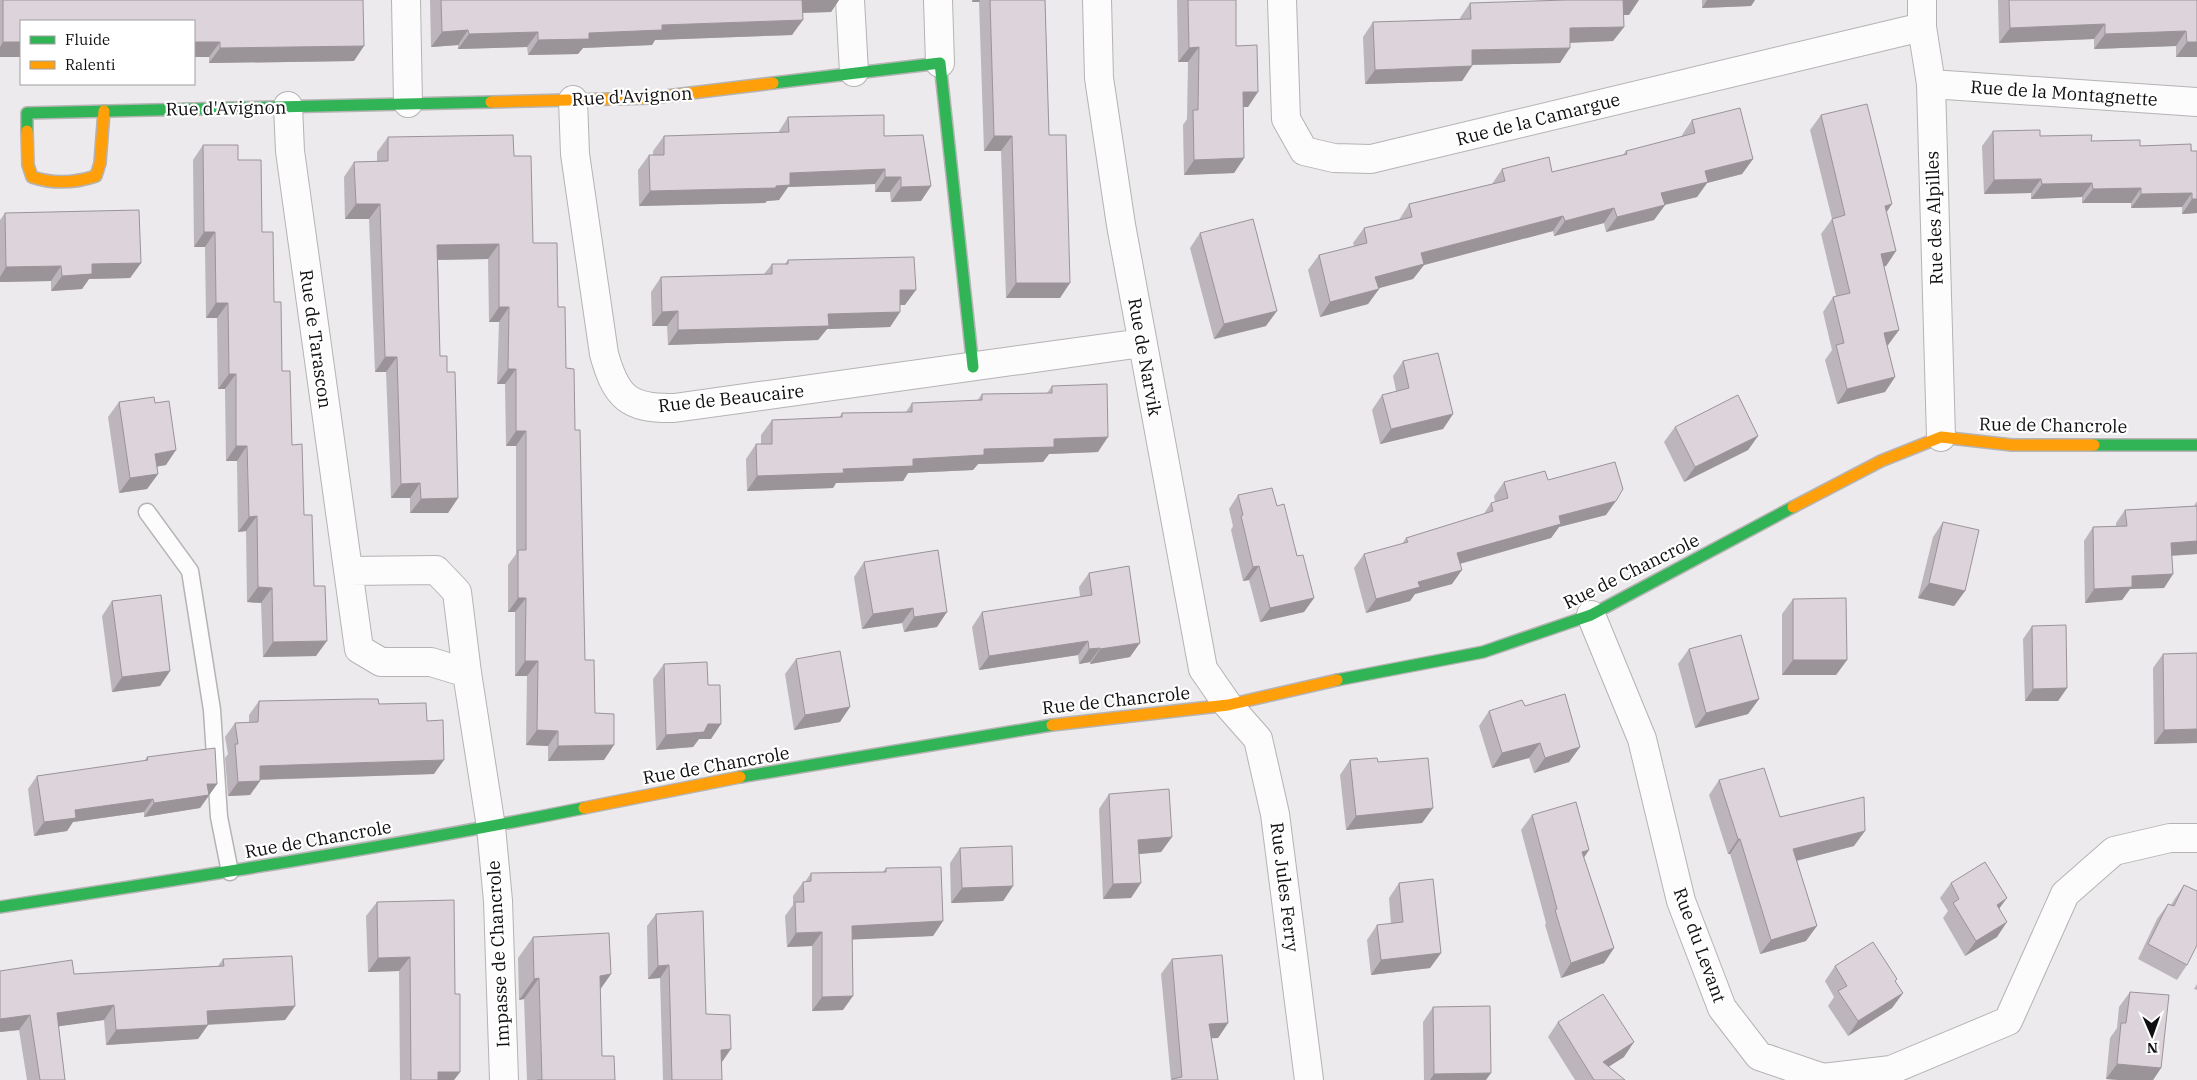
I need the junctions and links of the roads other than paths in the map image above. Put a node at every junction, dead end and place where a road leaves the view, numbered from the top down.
1 (406, 0) edge
2 (850, 0) edge
3 (938, 0) edge
4 (1097, 0) edge
5 (1282, 0) edge
6 (1922, 0) edge
7 (1922, 27) junction
8 (940, 63) junction
9 (854, 72) junction
10 (1930, 84) junction
11 (573, 100) junction
12 (2197, 102) edge
13 (408, 103) junction
14 (288, 106) junction
15 (104, 111) junction
16 (1142, 343) junction
17 (973, 367) junction
18 (1941, 437) junction
19 (2197, 445) edge
20 (147, 512) dead end
21 (349, 571) junction
22 (1591, 615) junction
23 (467, 673) junction
24 (1228, 706) junction
25 (491, 827) junction
26 (2197, 838) edge
27 (230, 872) junction
28 (0, 907) edge
29 (504, 1080) edge
30 (1309, 1080) edge

1 - 13 street
2 - 9 street
3 - 8 street
4 - 16 street, Rue de Narvik
5 - 7 street, Rue de la Camargue
6 - 7 street, Rue des Alpilles
7 - 10 street, Rue des Alpilles
8 - 9 street, Rue d'Avignon
8 - 17 street
9 - 11 street, Rue d'Avignon
10 - 12 street, Rue de la Montagnette
10 - 18 street, Rue des Alpilles
11 - 13 street, Rue d'Avignon
11 - 17 street, Rue de Beaucaire
13 - 14 street, Rue d'Avignon
14 - 15 street, Rue d'Avignon
14 - 21 street, Rue de Tarascon
15 - 15 street, Rue d'Avignon
16 - 17 street, Rue de Beaucaire
16 - 24 street, Rue de Narvik
18 - 19 street, Rue de Chancrole
18 - 22 street, Rue de Chancrole
20 - 27 lane
21 - 23 street, Rue de Tarascon
21 - 23 street
22 - 24 street, Rue de Chancrole
22 - 26 street, Rue du Levant
23 - 25 street
24 - 25 street, Rue de Chancrole
24 - 30 street, Rue Jules Ferry
25 - 27 street, Rue de Chancrole
25 - 29 street, Impasse de Chancrole
27 - 28 street, Rue de Chancrole

